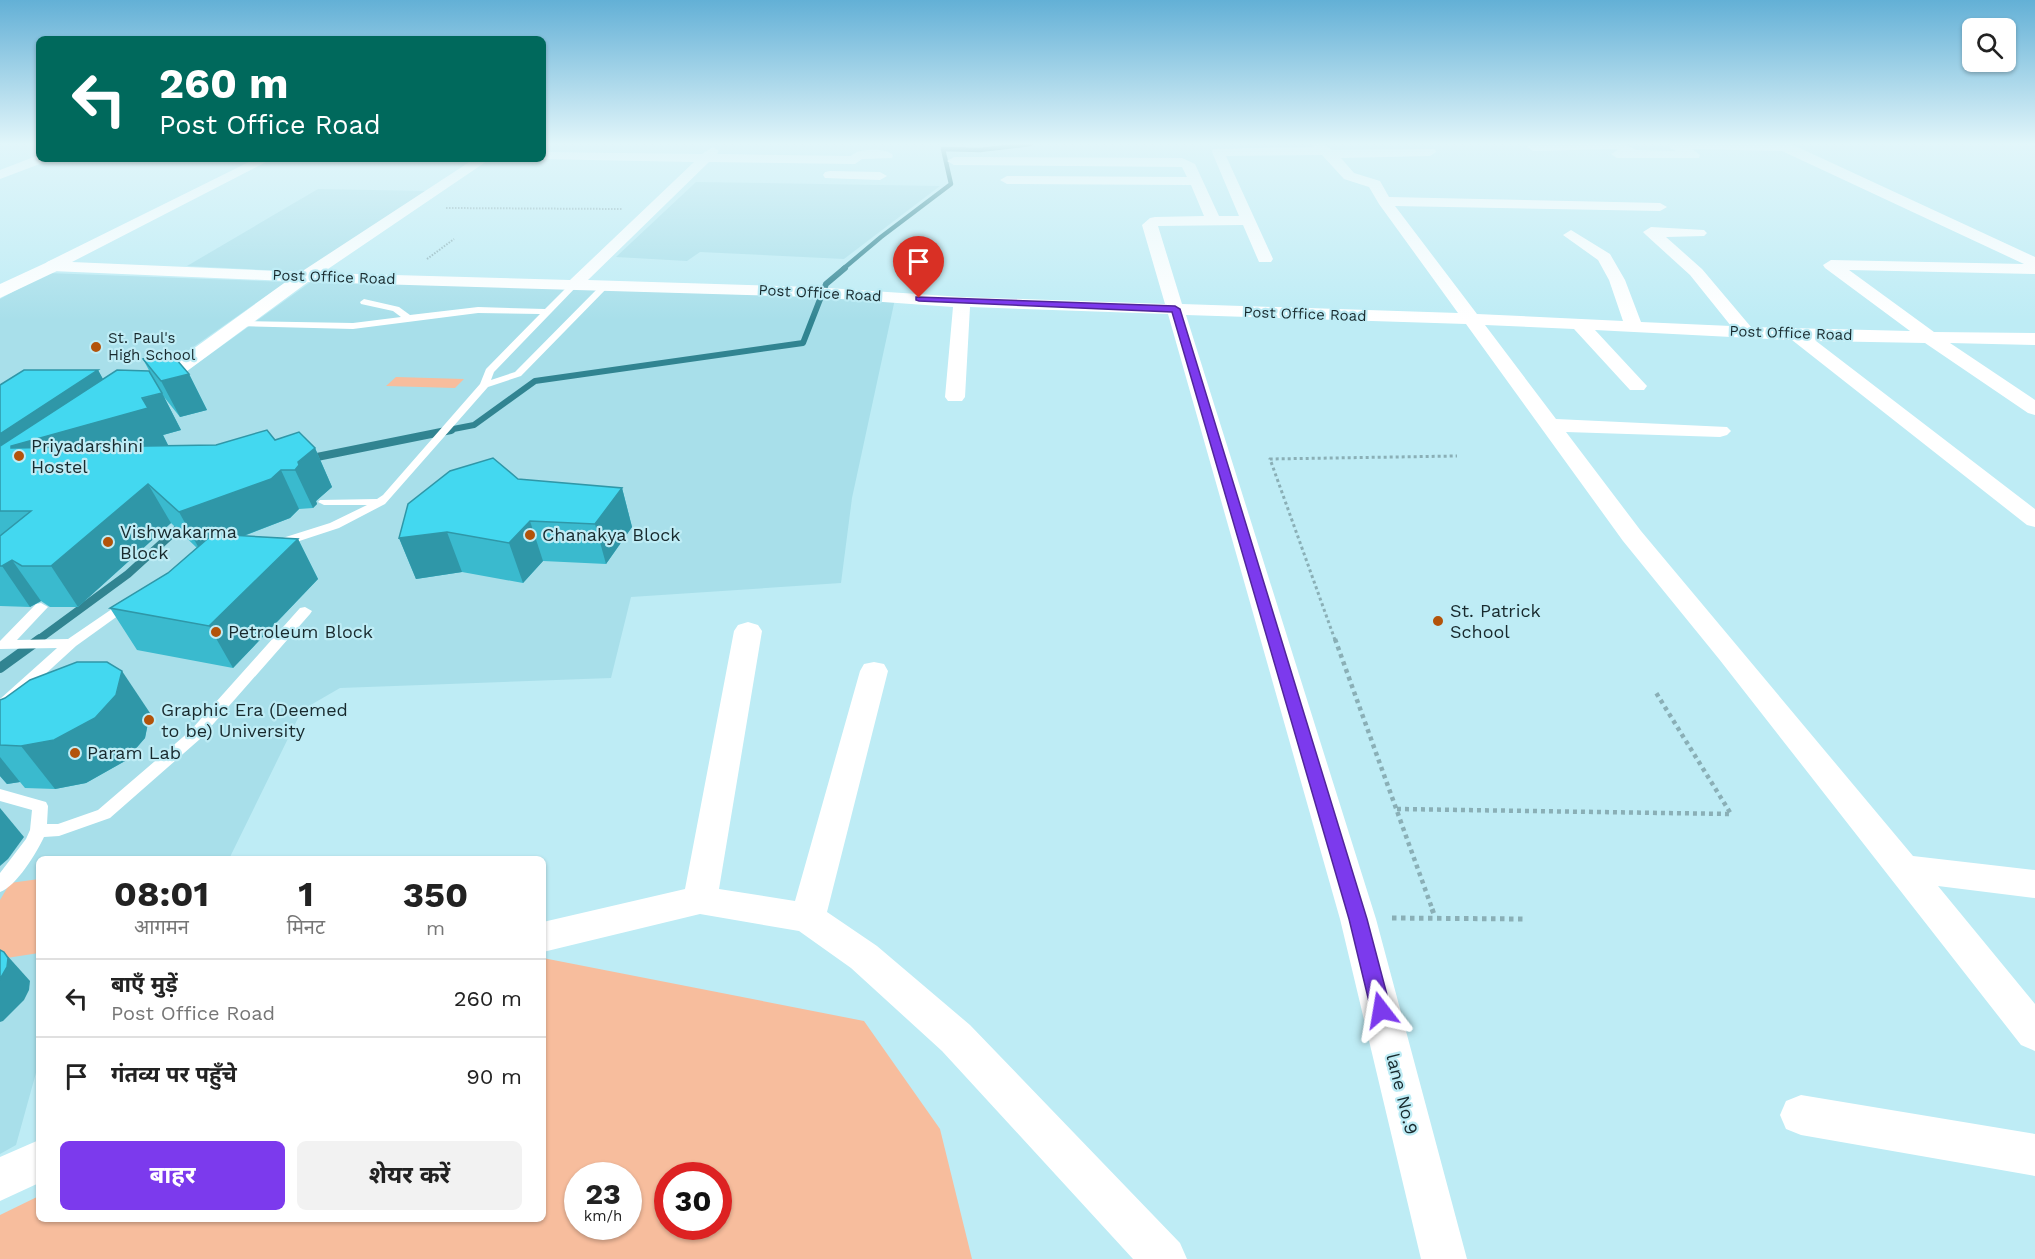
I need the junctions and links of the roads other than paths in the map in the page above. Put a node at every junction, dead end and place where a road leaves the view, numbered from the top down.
1 (178, 203) edge
2 (417, 203) edge
3 (659, 203) edge
4 (1206, 203) edge
5 (1240, 203) edge
6 (1385, 203) edge
7 (1465, 203) edge
8 (1906, 203) edge
9 (1660, 207) dead end
10 (1213, 219) junction
11 (1248, 220) junction
12 (1699, 233) dead end
13 (1571, 235) dead end
14 (1264, 259) dead end
15 (2035, 263) edge
16 (10, 265) dead end
17 (52, 266) junction
18 (2035, 269) edge
19 (304, 277) junction
20 (576, 283) junction
21 (607, 284) junction
22 (0, 292) edge
23 (364, 302) dead end
24 (962, 302) junction
25 (1175, 309) junction
26 (547, 312) junction
27 (408, 318) junction
28 (1472, 319) junction
29 (239, 323) junction
30 (1580, 325) junction
31 (1634, 327) junction
32 (1744, 332) junction
33 (1797, 335) junction
34 (1929, 337) junction
35 (2035, 339) edge
36 (485, 385) junction
37 (1638, 386) dead end
38 (141, 396) edge
39 (955, 397) dead end
40 (2035, 409) edge
41 (1548, 425) junction
42 (1720, 431) dead end
43 (324, 502) dead end
44 (381, 502) junction
45 (2035, 520) edge
46 (268, 546) edge
47 (140, 596) edge
48 (41, 607) edge
49 (305, 611) dead end
50 (748, 631) dead end
51 (7, 644) edge
52 (71, 644) junction
53 (874, 671) dead end
54 (0, 707) edge
55 (0, 795) edge
56 (39, 831) junction
57 (1904, 869) junction
58 (2035, 884) edge
59 (0, 885) edge
60 (700, 900) junction
61 (808, 918) junction
62 (546, 936) edge
63 (2035, 1033) edge
64 (1801, 1115) dead end
65 (2035, 1155) edge
66 (36, 1162) edge
67 (0, 1179) edge
68 (1164, 1259) edge
69 (1444, 1259) edge

1 - 17 street
2 - 19 street
3 - 20 street
4 - 10 street
5 - 11 street
6 - 28 street
7 - 9 street
8 - 15 street
10 - 11 street
10 - 25 street, lane No.9
11 - 14 street
12 - 32 street
13 - 31 street
16 - 17 street, Post Office Road
17 - 19 street, Post Office Road
17 - 22 street
18 - 34 street
19 - 20 street, Post Office Road
19 - 29 street
20 - 21 street, Post Office Road
20 - 26 lane
21 - 24 street, Post Office Road
21 - 36 lane
23 - 27 lane
24 - 25 street, Post Office Road
24 - 39 street
25 - 28 street, Post Office Road
25 - 69 street, lane No.9
26 - 27 lane
26 - 36 lane
27 - 29 lane
28 - 30 street, Post Office Road
28 - 41 street
29 - 38 street
30 - 31 street, Post Office Road
30 - 37 street
31 - 32 street, Post Office Road
32 - 33 street, Post Office Road
33 - 34 street, Post Office Road
33 - 45 street
34 - 35 street, Post Office Road
34 - 40 street
36 - 44 lane
41 - 42 street
41 - 57 street
43 - 44 lane
44 - 46 lane
47 - 52 lane
48 - 51 lane
49 - 56 lane
50 - 60 street
51 - 52 lane
52 - 54 lane
53 - 61 street
55 - 56 lane
56 - 59 lane
57 - 58 street
57 - 63 street
60 - 61 street
60 - 62 street
61 - 68 street
64 - 65 street
66 - 67 street

